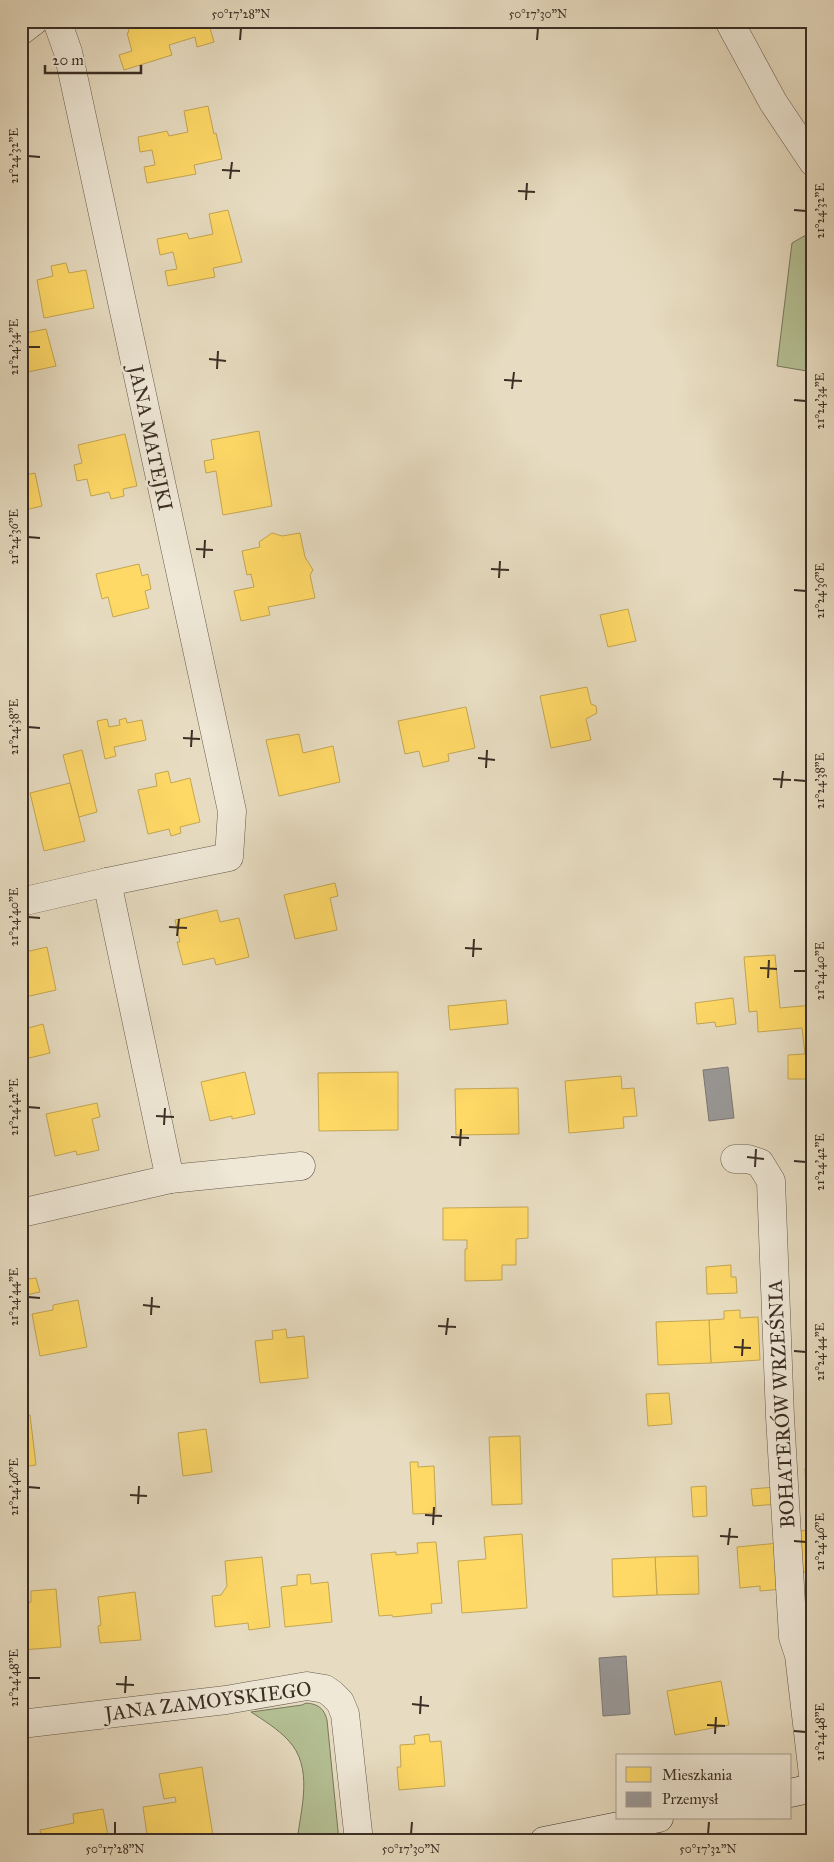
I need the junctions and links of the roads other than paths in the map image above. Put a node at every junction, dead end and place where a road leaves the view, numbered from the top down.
1 (34, 21) edge
2 (57, 21) edge
3 (729, 21) edge
4 (21, 31) edge
5 (813, 162) edge
6 (107, 882) junction
7 (21, 902) edge
8 (735, 1160) dead end
9 (301, 1166) dead end
10 (170, 1180) junction
11 (21, 1213) edge
12 (21, 1724) edge
13 (813, 1775) edge
14 (813, 1788) edge
15 (792, 1793) edge
16 (649, 1820) edge
17 (359, 1841) edge
18 (544, 1841) edge

1 - 4 street
2 - 6 street, JANA MATEJKI
3 - 5 street
6 - 7 street
6 - 10 street
8 - 13 street, BOHATERÓW WRZEŚNIA
9 - 10 street
10 - 11 street
12 - 17 street, JANA ZAMOYSKIEGO
14 - 15 street
16 - 18 street

